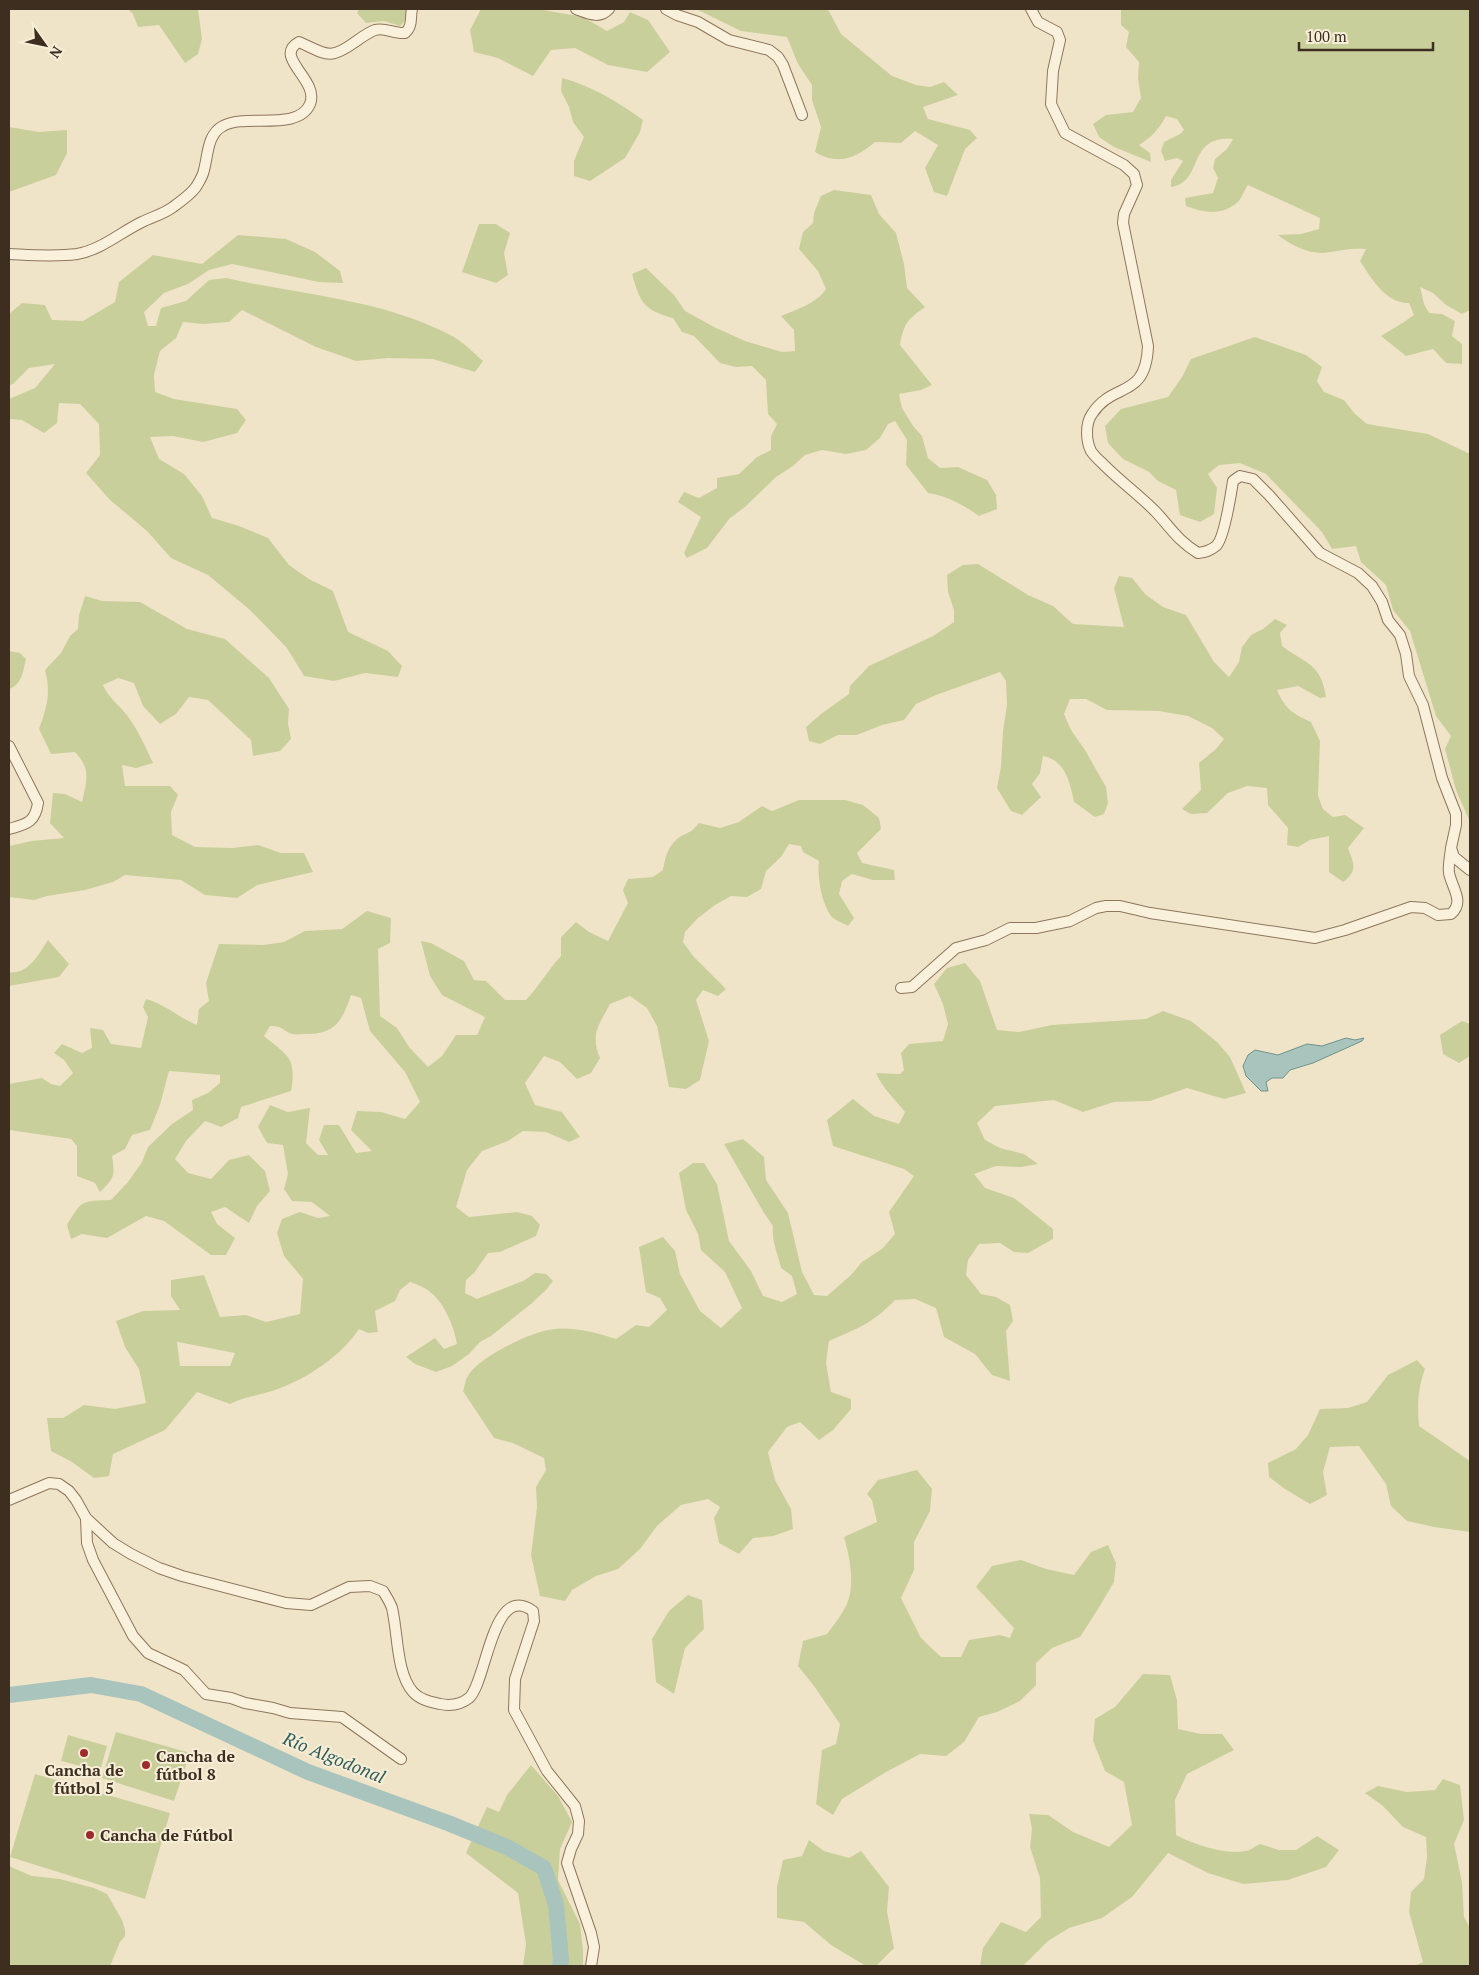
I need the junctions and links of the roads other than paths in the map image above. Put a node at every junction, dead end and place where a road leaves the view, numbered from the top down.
1 (412, 9) edge
2 (576, 9) edge
3 (609, 9) edge
4 (666, 9) edge
5 (1031, 9) edge
6 (802, 115) dead end
7 (9, 254) edge
8 (9, 746) edge
9 (9, 829) edge
10 (1451, 848) junction
11 (1470, 870) edge
12 (901, 988) dead end
13 (9, 1500) edge
14 (86, 1518) junction
15 (400, 1759) dead end
16 (591, 1966) edge

1 - 7 street
2 - 3 street
4 - 6 street
5 - 10 street
8 - 9 street
10 - 11 street
10 - 12 street
13 - 14 street
14 - 15 street
14 - 16 street

